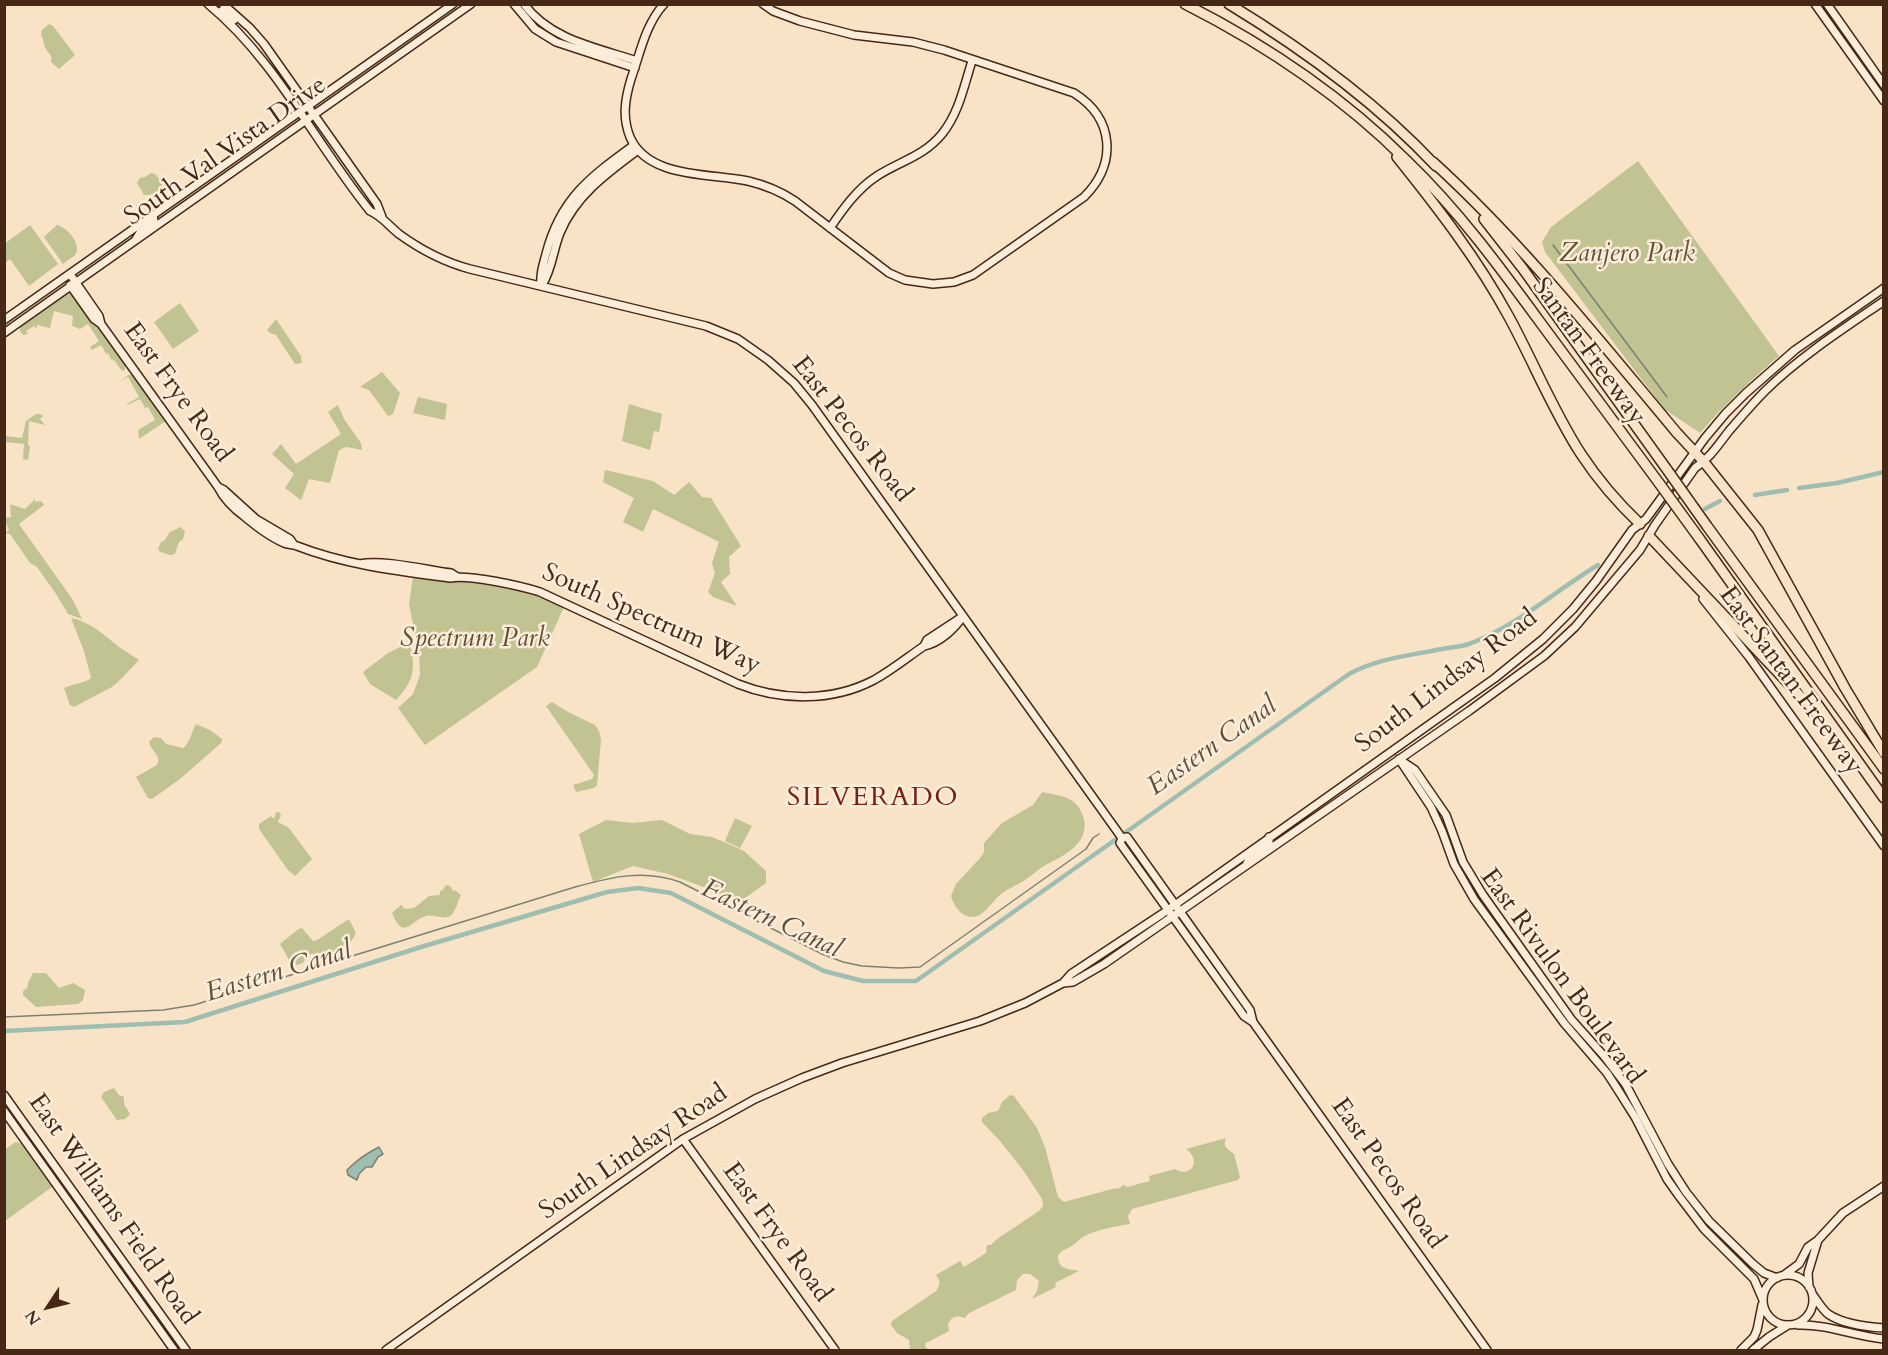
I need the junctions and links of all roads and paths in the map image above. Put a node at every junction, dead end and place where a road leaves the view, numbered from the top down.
1 (208, 4) edge
2 (223, 4) edge
3 (453, 4) edge
4 (471, 4) edge
5 (514, 4) edge
6 (524, 4) edge
7 (664, 4) edge
8 (764, 4) edge
9 (1185, 4) edge
10 (1229, 4) edge
11 (1815, 4) edge
12 (1827, 4) edge
13 (218, 13) junction
14 (431, 20) junction
15 (246, 24) junction
16 (568, 38) junction
17 (399, 42) junction
18 (565, 46) junction
19 (407, 50) junction
20 (972, 61) junction
21 (637, 64) junction
22 (375, 72) junction
23 (1884, 85) edge
24 (1884, 101) edge
25 (308, 105) junction
26 (299, 112) junction
27 (315, 115) junction
28 (306, 121) junction
29 (1374, 130) junction
30 (636, 147) junction
31 (1433, 162) junction
32 (195, 186) junction
33 (201, 194) junction
34 (153, 216) junction
35 (382, 217) junction
36 (830, 228) junction
37 (135, 241) junction
38 (67, 276) junction
39 (73, 284) junction
40 (541, 286) junction
41 (1884, 288) edge
42 (1876, 293) junction
43 (1884, 301) edge
44 (1843, 316) junction
45 (4, 320) edge
46 (1849, 325) junction
47 (4, 333) edge
48 (1820, 345) junction
49 (1695, 452) junction
50 (1704, 462) junction
51 (254, 521) joint
52 (1640, 525) junction
53 (1649, 536) junction
54 (1682, 571) junction
55 (963, 616) junction
56 (1841, 740) junction
57 (1884, 753) edge
58 (1399, 759) junction
59 (1884, 769) edge
60 (1884, 798) edge
61 (1121, 836) junction
62 (1269, 837) junction
63 (1884, 846) edge
64 (1244, 868) junction
65 (1175, 904) junction
66 (1167, 910) junction
67 (1181, 912) junction
68 (1173, 918) junction
69 (1064, 983) junction
70 (1253, 1022) junction
71 (4, 1095) edge
72 (4, 1112) edge
73 (682, 1139) junction
74 (1884, 1186) edge
75 (1818, 1240) junction
76 (111, 1263) junction
77 (1780, 1277) junction
78 (1809, 1287) junction
79 (141, 1288) junction
80 (1813, 1294) junction
81 (1763, 1301) junction
82 (1791, 1325) junction
83 (170, 1328) junction
84 (1884, 1328) edge
85 (162, 1334) junction
86 (1884, 1339) edge
87 (174, 1350) edge
88 (186, 1350) edge
89 (386, 1350) edge
90 (835, 1350) edge
91 (1487, 1350) edge
92 (1742, 1350) edge
93 (1753, 1350) edge

1 - 13 main road, East Pecos Road
2 - 15 main road, East Pecos Road
3 - 14 main road, South Val Vista Drive
4 - 19 main road, South Val Vista Drive
5 - 18 main road
6 - 16 main road
7 - 21 main road
8 - 20 main road
9 - 29 highway, Santan Freeway
10 - 31 highway, Santan Freeway
11 - 24 main road
12 - 23 main road
13 - 15 main road
13 - 26 main road, East Pecos Road
14 - 17 main road, South Val Vista Drive
14 - 19 main road
15 - 25 main road, East Pecos Road
16 - 18 main road
16 - 21 main road
17 - 22 main road
17 - 25 main road, South Val Vista Drive
18 - 21 main road
19 - 22 main road, South Val Vista Drive
20 - 36 main road
20 - 36 main road
21 - 30 main road
22 - 27 main road, South Val Vista Drive
25 - 26 main road, South Val Vista Drive
25 - 27 main road, East Pecos Road
26 - 28 main road, East Pecos Road
26 - 32 main road, South Val Vista Drive
27 - 28 main road, South Val Vista Drive
27 - 35 main road, East Pecos Road
28 - 33 main road, South Val Vista Drive
28 - 35 main road, East Pecos Road
29 - 52 highway
29 - 56 highway, Santan Freeway, bridge
30 - 36 main road
30 - 40 main road
31 - 49 highway
31 - 59 highway, Santan Freeway, bridge
32 - 33 main road
32 - 34 main road, South Val Vista Drive
33 - 37 main road, South Val Vista Drive
34 - 37 main road
34 - 38 main road, South Val Vista Drive
35 - 40 main road, East Pecos Road
37 - 39 main road, South Val Vista Drive
38 - 39 main road, East Frye Road
38 - 45 main road, South Val Vista Drive
39 - 47 main road, South Val Vista Drive
39 - 51 main road, East Frye Road
40 - 55 main road, East Pecos Road
41 - 42 main road, South Lindsay Road
42 - 44 main road, South Lindsay Road
42 - 46 main road
43 - 46 main road, South Lindsay Road
44 - 48 main road
44 - 49 main road, South Lindsay Road
46 - 48 main road, South Lindsay Road
48 - 50 main road, South Lindsay Road
49 - 50 highway
49 - 52 main road, South Lindsay Road
50 - 53 main road, South Lindsay Road
50 - 57 highway
51 - 55 main road, South Spectrum Way
52 - 53 main road
52 - 62 main road, South Lindsay Road
53 - 54 highway
53 - 58 main road, South Lindsay Road
54 - 56 highway
54 - 63 main road, East Santan Freeway
55 - 61 main road, East Pecos Road
56 - 60 highway, Santan Freeway
58 - 64 main road, South Lindsay Road
58 - 77 main road, East Rivulon Boulevard
58 - 81 main road, East Rivulon Boulevard
61 - 65 main road, East Pecos Road
61 - 66 main road, East Pecos Road
62 - 64 main road
62 - 65 main road, South Lindsay Road
64 - 67 main road, South Lindsay Road
65 - 66 main road, South Lindsay Road
65 - 67 main road, East Pecos Road
66 - 68 main road, East Pecos Road
66 - 69 main road, South Lindsay Road
67 - 68 main road, South Lindsay Road
67 - 70 main road, East Pecos Road
68 - 69 main road, South Lindsay Road
68 - 70 main road, East Pecos Road
69 - 73 main road, South Lindsay Road
70 - 91 main road, East Pecos Road
71 - 79 main road, East Williams Field Road
72 - 76 main road, East Williams Field Road
73 - 89 main road, South Lindsay Road
73 - 90 main road, East Frye Road
74 - 75 main road
75 - 77 main road
75 - 78 main road
76 - 79 main road
76 - 85 main road, East Williams Field Road
77 - 78 main road
77 - 81 main road
78 - 80 main road
79 - 83 main road, East Williams Field Road
80 - 82 main road
80 - 84 main road
81 - 82 main road
81 - 92 main road
82 - 86 main road
82 - 93 main road
83 - 85 main road
83 - 88 main road, East Williams Field Road
85 - 87 main road, East Williams Field Road

